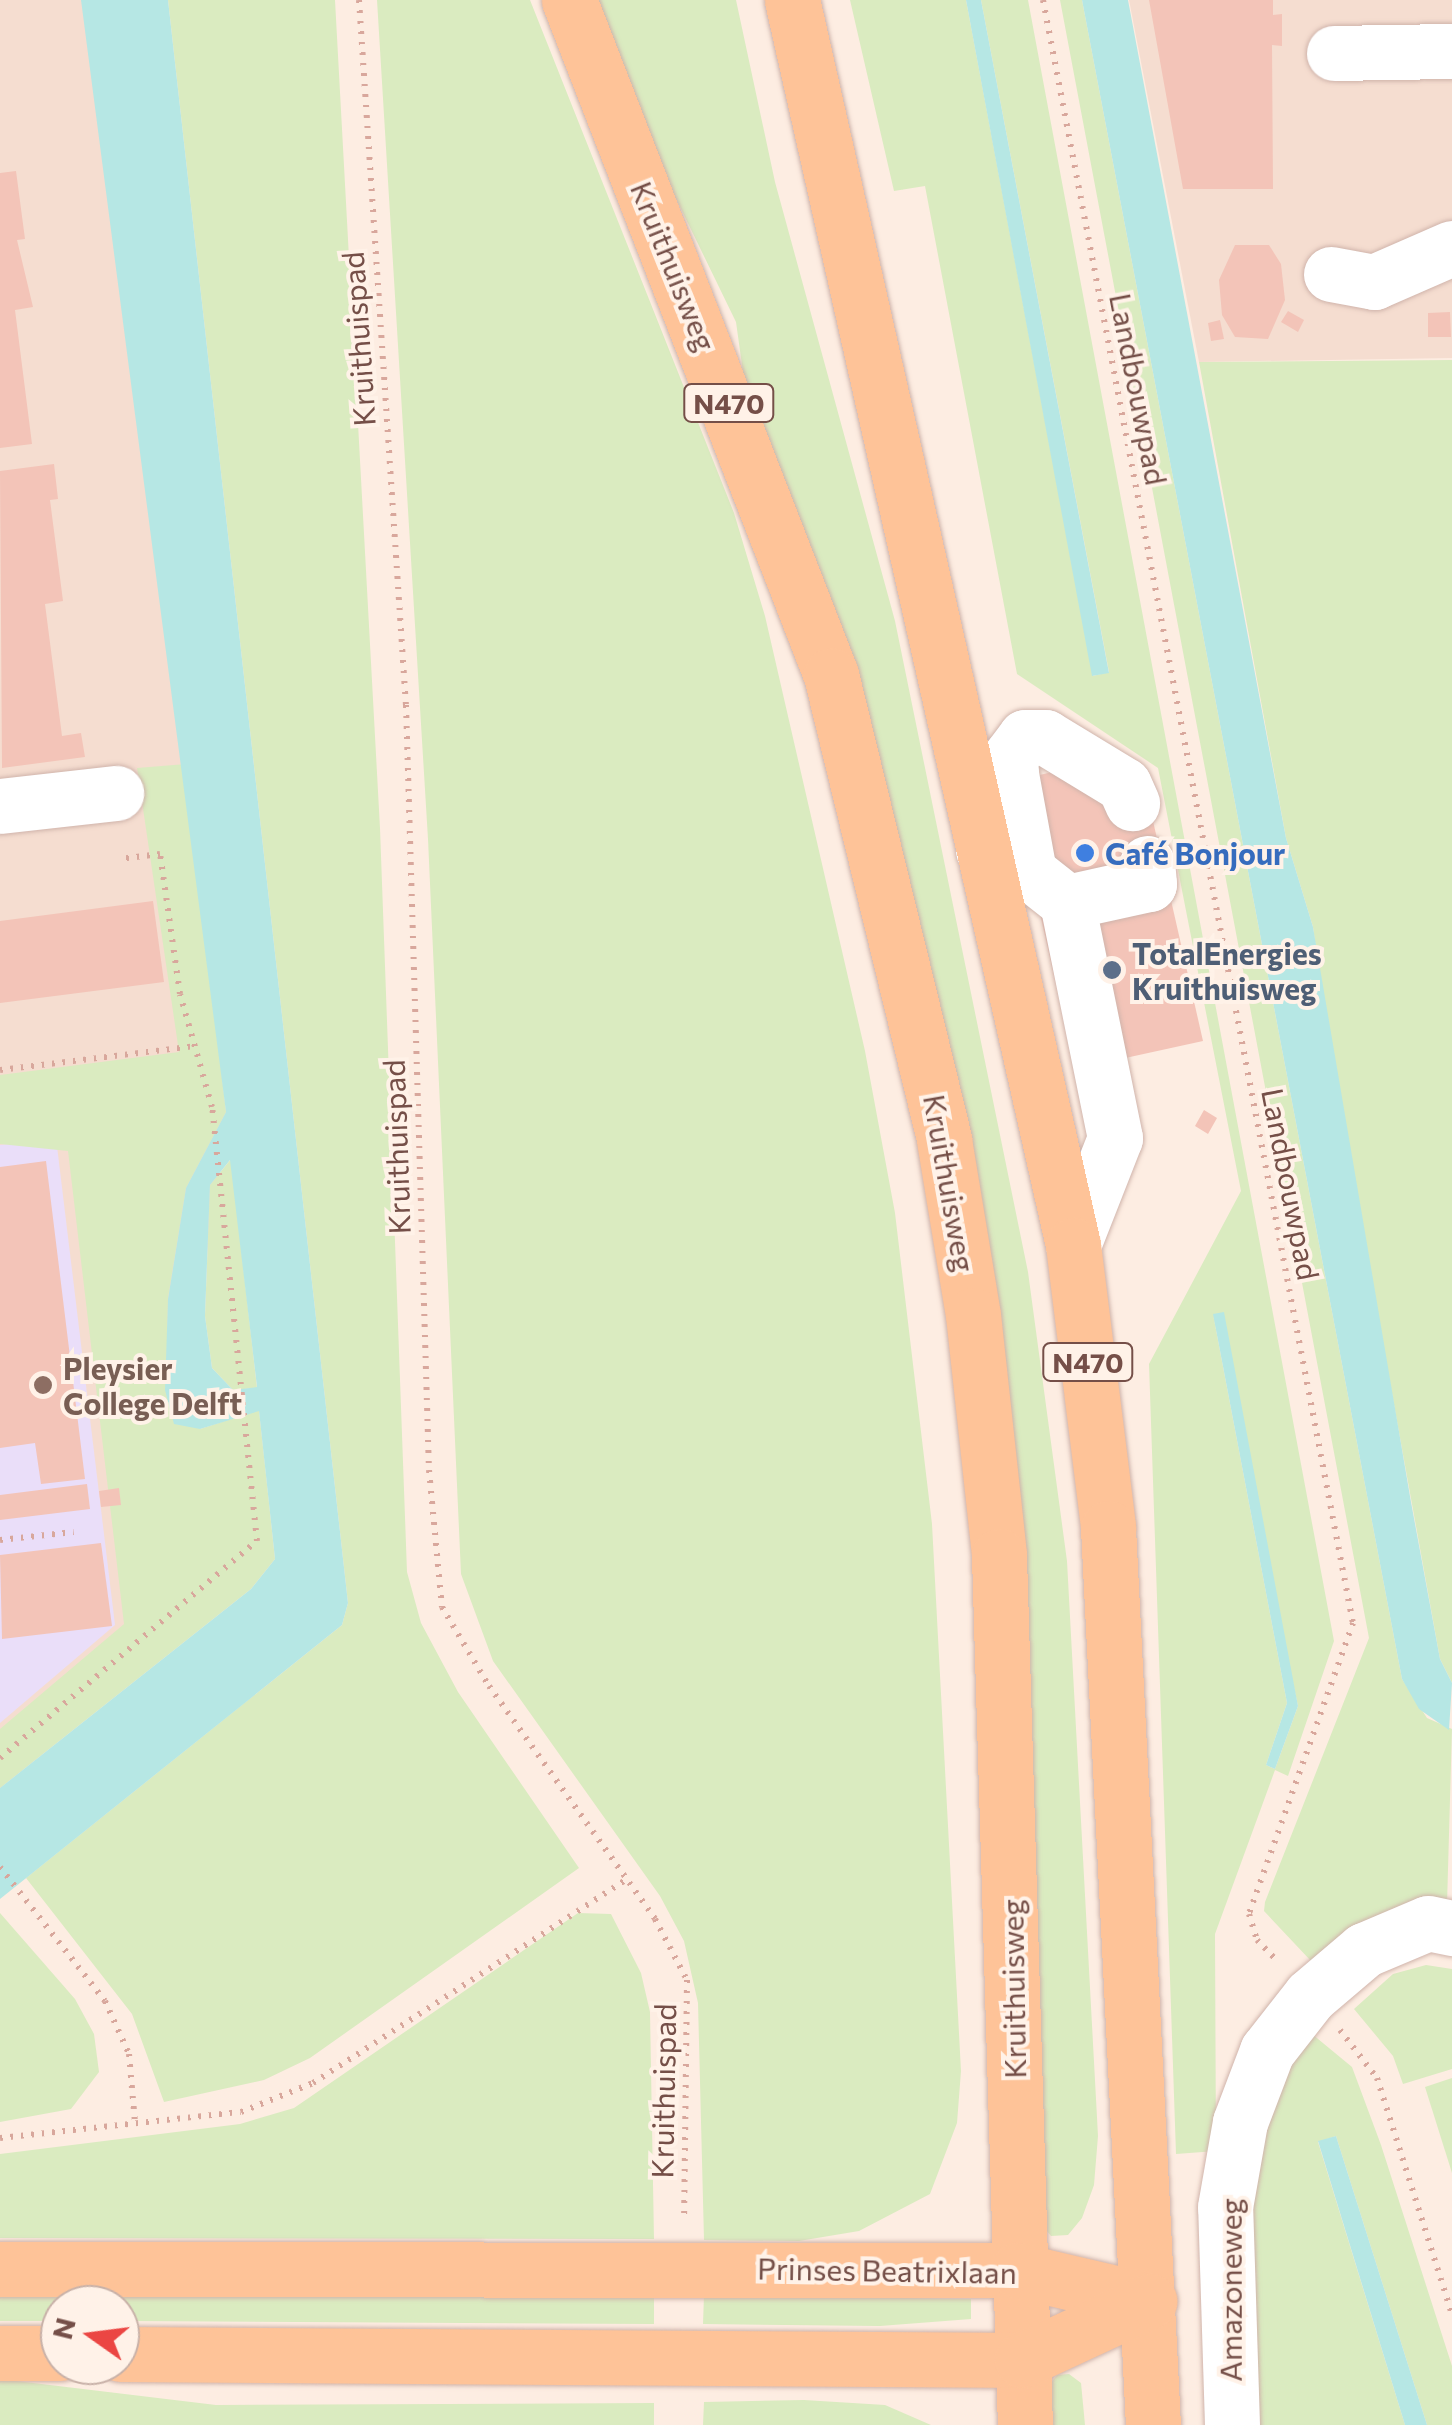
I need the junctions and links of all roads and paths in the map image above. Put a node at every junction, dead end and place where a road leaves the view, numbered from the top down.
1 (359, 0) edge
2 (569, 0) edge
3 (792, 0) edge
4 (1043, 0) edge
5 (1452, 50) edge
6 (1334, 53) dead end
7 (1452, 248) edge
8 (1331, 274) dead end
9 (116, 793) dead end
10 (1132, 803) dead end
11 (0, 806) edge
12 (121, 860) dead end
13 (1148, 863) dead end
14 (1026, 875) junction
15 (195, 1046) junction
16 (0, 1070) edge
17 (1073, 1244) junction
18 (74, 1532) dead end
19 (0, 1540) edge
20 (0, 1758) edge
21 (0, 1868) edge
22 (627, 1879) junction
23 (1452, 1928) edge
24 (1310, 1996) junction
25 (135, 2122) junction
26 (0, 2138) edge
27 (684, 2219) dead end
28 (0, 2269) edge
29 (1017, 2270) junction
30 (1149, 2301) junction
31 (1452, 2315) edge
32 (0, 2353) edge
33 (40, 2353) edge
34 (140, 2354) edge
35 (1022, 2360) junction
36 (1025, 2425) edge
37 (1153, 2425) edge
38 (1232, 2425) edge

1 - 22 path, Kruithuispad
2 - 29 main road, Kruithuisweg / N470
3 - 14 main road, N470
4 - 24 path, Landbouwpad
5 - 6 street
7 - 8 street
9 - 11 street
10 - 14 street
12 - 15 path
13 - 14 street
14 - 17 main road, N470
14 - 17 street
15 - 16 path
15 - 20 path
17 - 30 main road, N470
18 - 19 path
21 - 25 path
22 - 25 path
22 - 27 path, Kruithuispad
23 - 24 street, Amazoneweg
24 - 31 path, Landbouwpad
24 - 38 street, Amazoneweg
25 - 26 path
28 - 29 main road, Prinses Beatrixlaan
29 - 30 main road, Prinses Beatrixlaan
29 - 35 main road, Kruithuisweg / N470
30 - 35 main road
30 - 37 main road, N470
32 - 33 main road
34 - 35 main road
35 - 36 main road, Kruithuisweg / N470

